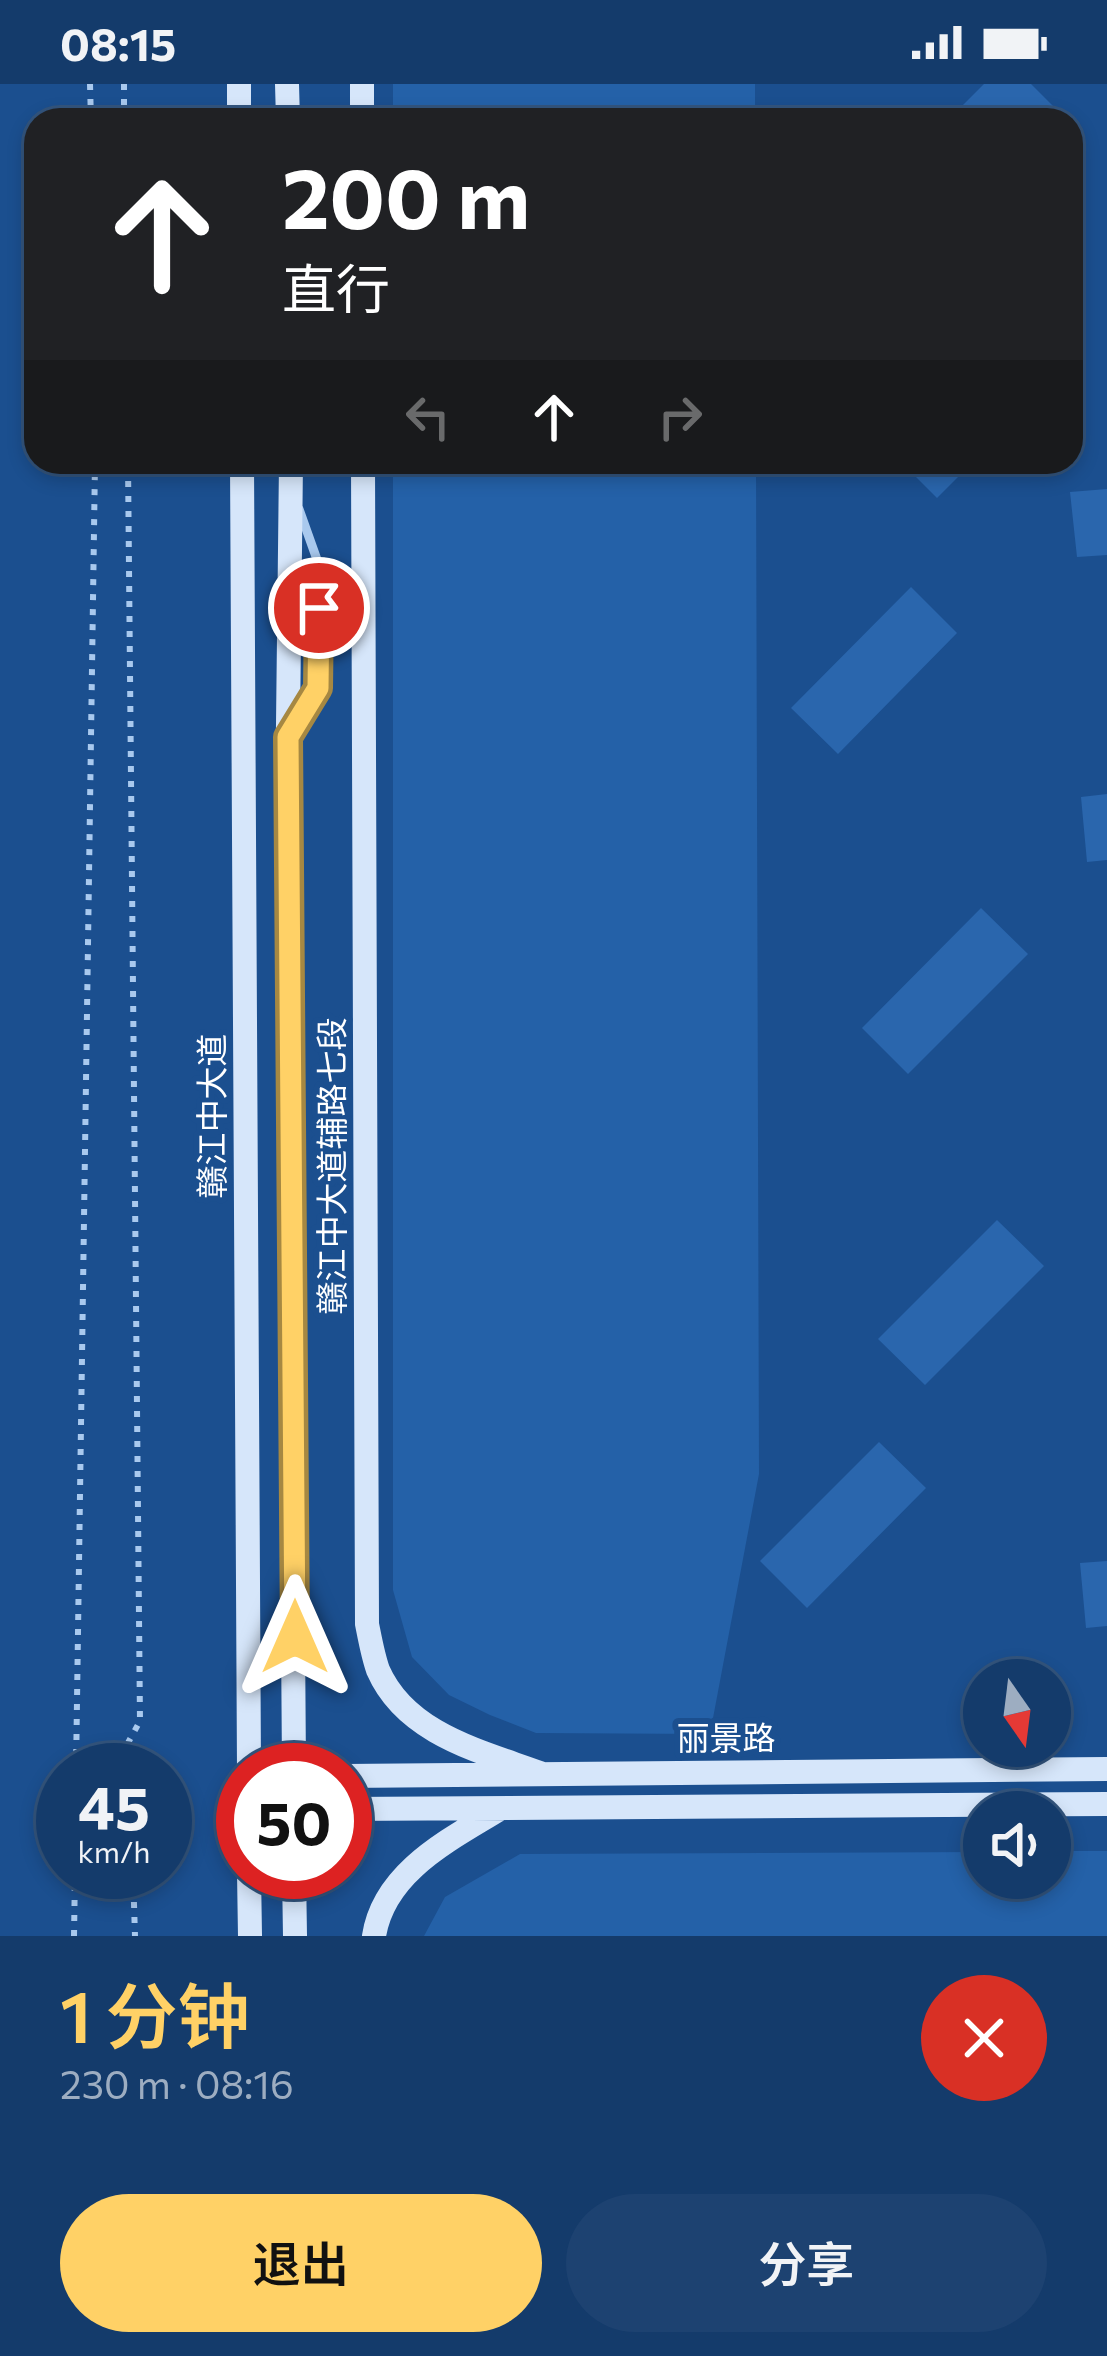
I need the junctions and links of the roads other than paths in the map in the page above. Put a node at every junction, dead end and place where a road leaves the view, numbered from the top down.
1 (242, 474) edge
2 (363, 474) edge
3 (291, 475) edge
4 (249, 1743) edge
5 (294, 1743) edge
6 (1107, 1769) edge
7 (540, 1773) junction
8 (372, 1776) edge
9 (1107, 1804) edge
10 (501, 1808) junction
11 (372, 1809) edge
12 (249, 1899) edge
13 (294, 1899) edge
14 (250, 1936) edge
15 (295, 1936) edge
16 (374, 1936) edge

1 - 4 street, 赣江中大道
2 - 7 street, 赣江中大道辅路七段
3 - 5 street
6 - 7 street, 丽景路
7 - 8 street, 丽景路
9 - 10 street, 丽景路
10 - 11 street, 丽景路
10 - 16 street
12 - 14 street
13 - 15 street

